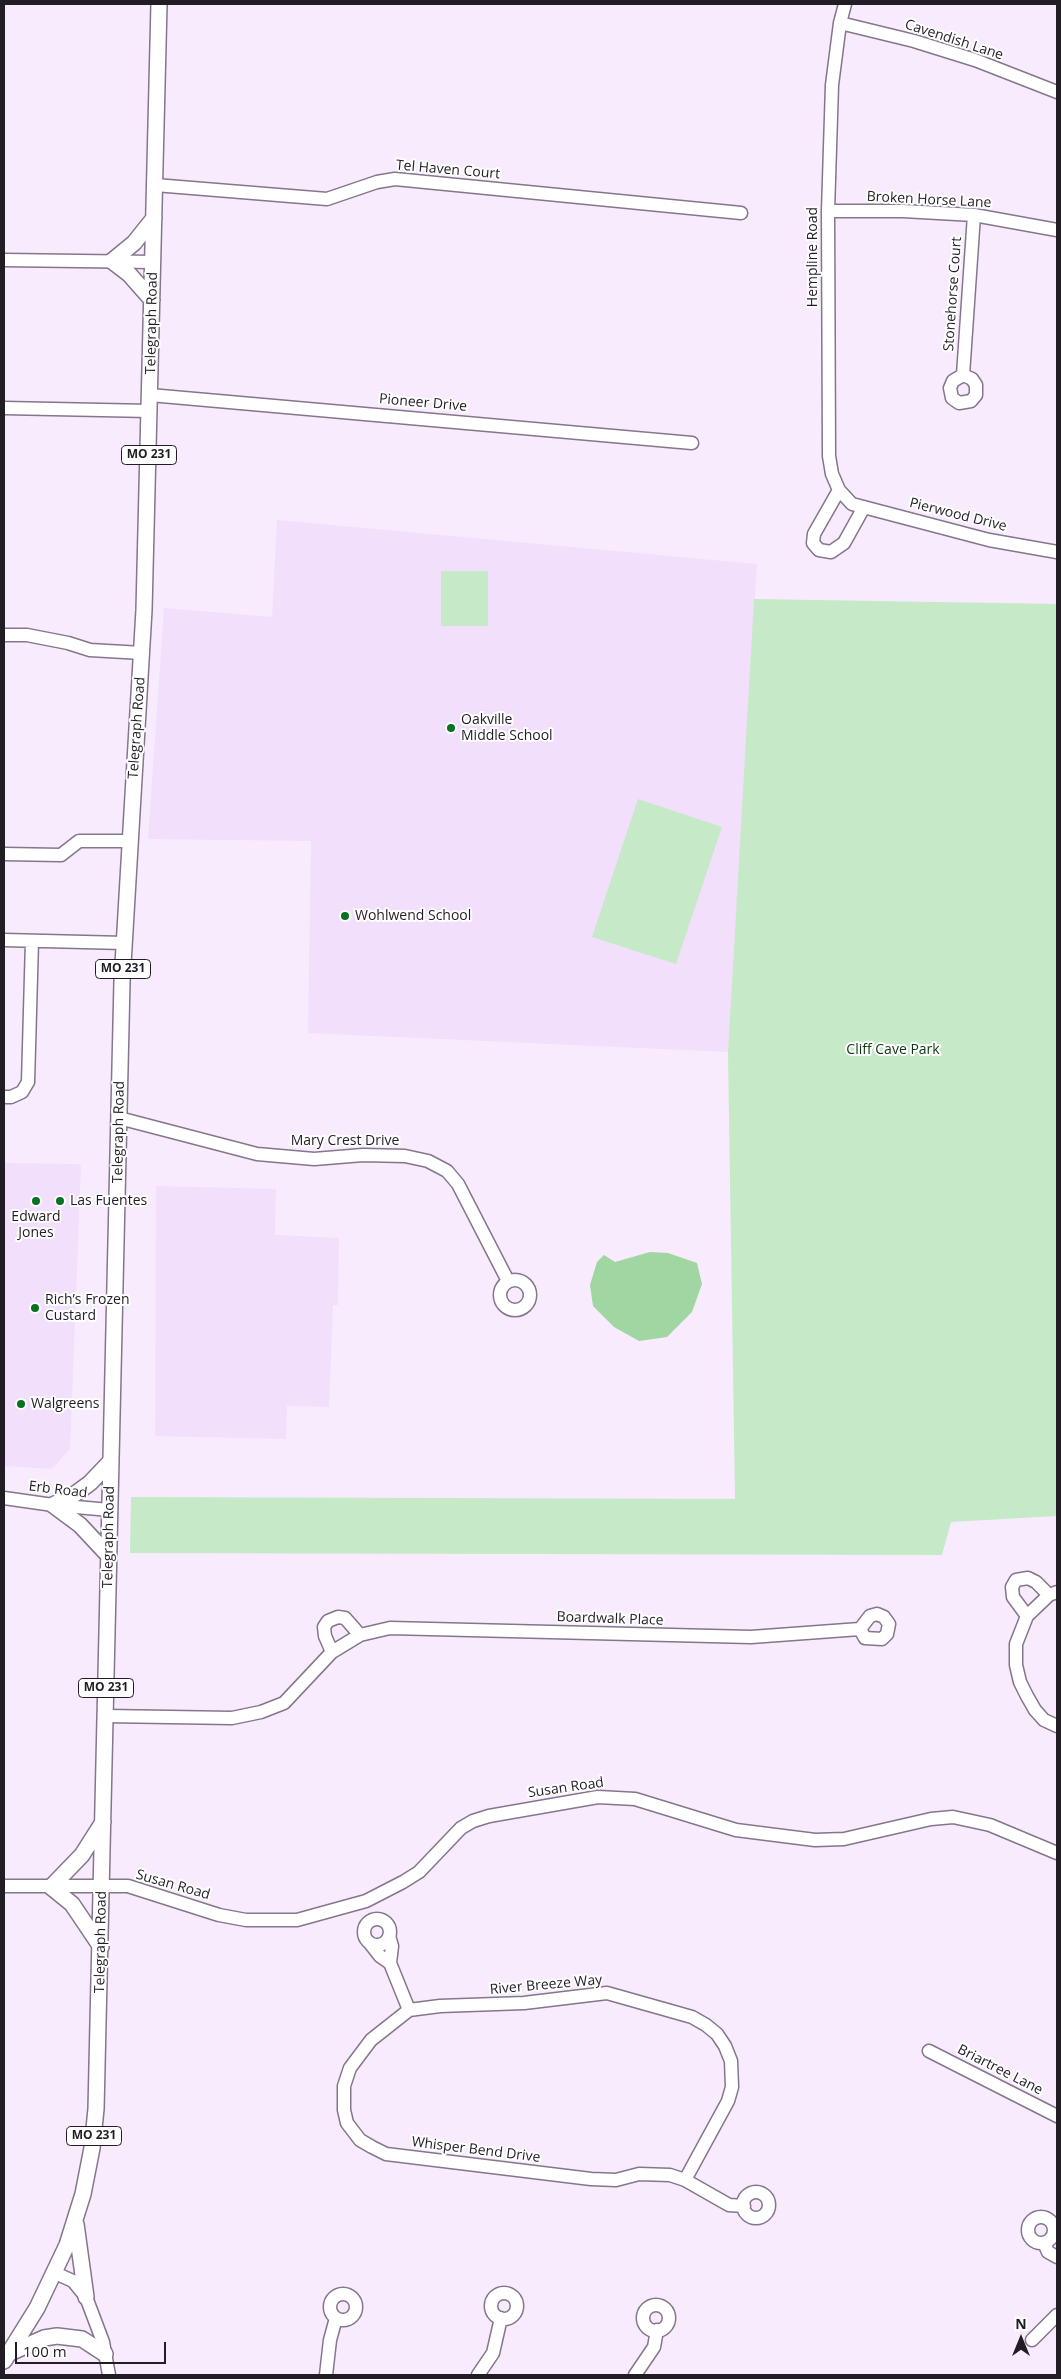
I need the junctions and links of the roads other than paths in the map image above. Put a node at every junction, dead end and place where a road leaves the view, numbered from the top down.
1 (159, 4) edge
2 (846, 4) edge
3 (840, 23) junction
4 (1057, 92) edge
5 (155, 185) junction
6 (828, 211) junction
7 (741, 213) dead end
8 (974, 215) junction
9 (154, 218) junction
10 (1057, 230) edge
11 (4, 260) edge
12 (112, 261) junction
13 (153, 262) junction
14 (152, 300) junction
15 (963, 375) dead end
16 (150, 395) junction
17 (4, 408) edge
18 (150, 411) junction
19 (692, 443) dead end
20 (840, 490) junction
21 (858, 506) junction
22 (1057, 552) edge
23 (4, 635) edge
24 (142, 653) junction
25 (129, 840) junction
26 (4, 854) edge
27 (4, 940) edge
28 (32, 941) junction
29 (124, 943) junction
30 (4, 1097) edge
31 (119, 1118) junction
32 (508, 1281) dead end
33 (111, 1461) junction
34 (4, 1498) edge
35 (52, 1505) junction
36 (110, 1510) junction
37 (109, 1556) junction
38 (1053, 1593) edge
39 (1027, 1616) junction
40 (860, 1629) dead end
41 (360, 1635) junction
42 (332, 1652) junction
43 (106, 1716) junction
44 (1057, 1726) edge
45 (104, 1820) junction
46 (1057, 1853) edge
47 (4, 1886) edge
48 (51, 1887) junction
49 (102, 1887) junction
50 (366, 1901) junction
51 (373, 1920) junction
52 (389, 1936) junction
53 (369, 1942) junction
54 (101, 1947) junction
55 (390, 1963) junction
56 (409, 2010) junction
57 (929, 2051) dead end
58 (1057, 2116) edge
59 (685, 2180) junction
60 (744, 2206) dead end
61 (76, 2220) junction
62 (1044, 2243) dead end
63 (1057, 2257) edge
64 (55, 2273) junction
65 (86, 2297) junction
66 (1057, 2316) edge
67 (336, 2318) dead end
68 (501, 2318) dead end
69 (657, 2330) dead end
70 (1032, 2340) dead end
71 (105, 2354) junction
72 (7, 2357) edge
73 (109, 2375) edge
74 (326, 2375) edge
75 (478, 2375) edge
76 (635, 2375) edge

1 - 5 main road, Telegraph Road / MO 231
2 - 3 street, Hempline Road
3 - 4 street, Cavendish Lane
3 - 6 street, Hempline Road
5 - 7 street, Tel Haven Court
5 - 9 main road, Telegraph Road / MO 231
6 - 8 street, Broken Horse Lane
6 - 20 street, Hempline Road
8 - 10 street, Broken Horse Lane
8 - 15 street, Stonehorse Court
9 - 12 main road
9 - 13 main road, Telegraph Road / MO 231
11 - 12 street
12 - 13 street
12 - 14 main road
13 - 14 main road, Telegraph Road / MO 231
14 - 16 main road, Telegraph Road / MO 231
16 - 18 main road, Telegraph Road / MO 231
16 - 19 street, Pioneer Drive
17 - 18 street
18 - 24 main road, Telegraph Road / MO 231
20 - 21 street, Hempline Road
20 - 21 street
21 - 22 street, Pierwood Drive
23 - 24 street
24 - 25 main road, Telegraph Road / MO 231
25 - 26 street
25 - 29 main road, Telegraph Road / MO 231
27 - 28 street
28 - 29 street
28 - 30 street
29 - 31 main road, Telegraph Road / MO 231
31 - 32 street, Mary Crest Drive
31 - 33 main road, Telegraph Road / MO 231
33 - 35 main road
33 - 36 main road, Telegraph Road / MO 231
34 - 35 street, Erb Road
35 - 36 street, Erb Road
35 - 37 main road
36 - 37 main road, Telegraph Road / MO 231
37 - 43 main road, Telegraph Road / MO 231
38 - 39 street
38 - 39 street
39 - 44 street
40 - 41 street, Boardwalk Place
41 - 42 street, Boardwalk Place
41 - 42 street
42 - 43 street, Boardwalk Place
43 - 45 main road, Telegraph Road / MO 231
45 - 48 main road
45 - 49 main road, Telegraph Road / MO 231
46 - 50 street, Susan Road
47 - 48 street, Susan Road
48 - 49 street, Susan Road
48 - 54 main road
49 - 50 street, Susan Road
49 - 54 main road, Telegraph Road / MO 231
50 - 51 street
51 - 52 street
51 - 53 street
52 - 53 street
52 - 55 street
53 - 55 street
54 - 61 main road, Telegraph Road / MO 231
55 - 56 street
56 - 59 street, River Breeze Way
56 - 59 street, Whisper Bend Drive
57 - 58 street, Briartree Lane
59 - 60 street, Whisper Bend Drive
61 - 64 main road, Telegraph Road / MO 231
61 - 65 main road
62 - 63 street
64 - 65 street
64 - 72 main road, Telegraph Road / MO 231
65 - 71 street
66 - 70 street
67 - 74 street
68 - 75 street
69 - 76 street
71 - 72 main road
71 - 73 street

